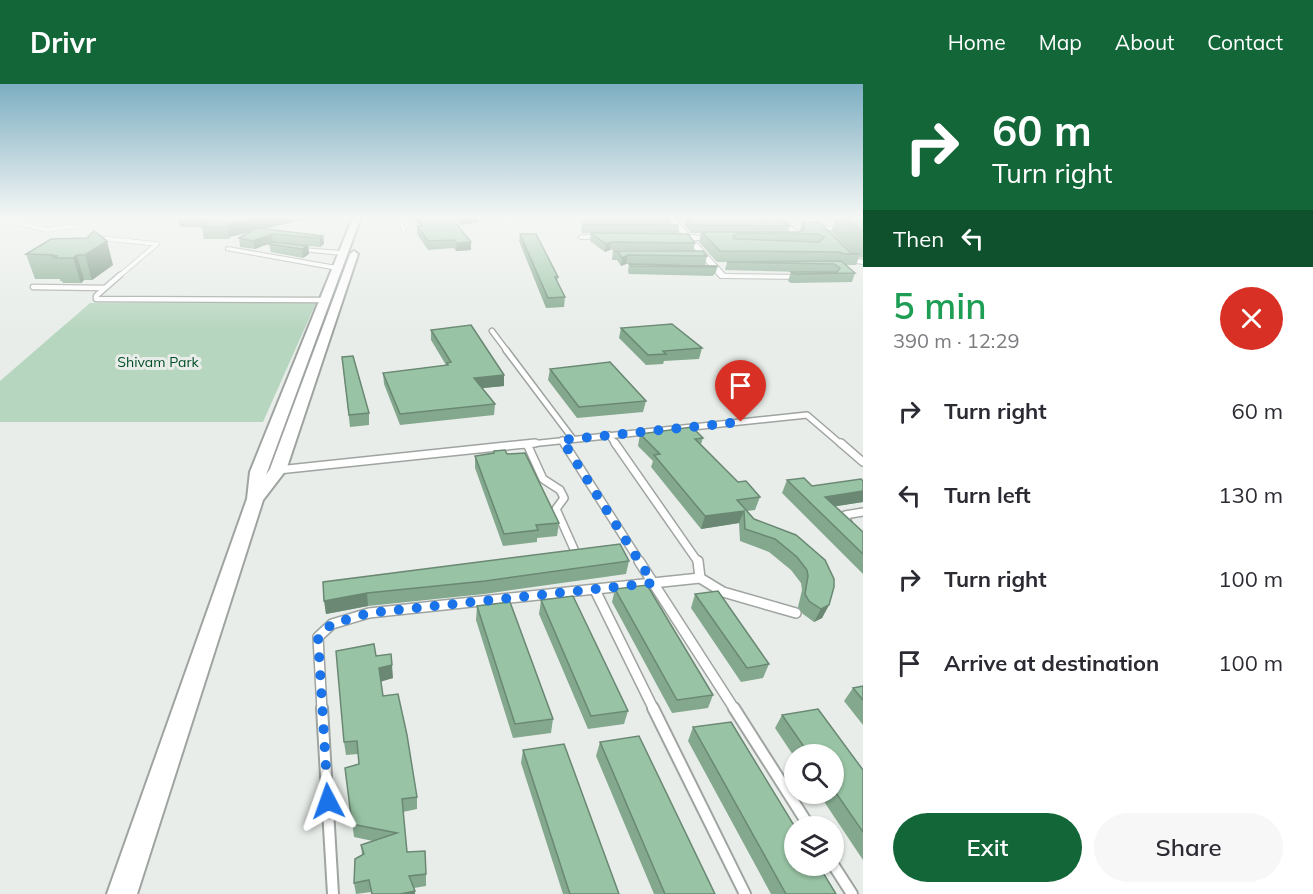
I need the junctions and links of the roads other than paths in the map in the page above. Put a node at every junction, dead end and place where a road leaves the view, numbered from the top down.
1 (342, 254) edge
2 (144, 255) edge
3 (260, 255) edge
4 (354, 255) edge
5 (693, 255) edge
6 (846, 255) edge
7 (706, 256) junction
8 (718, 257) edge
9 (863, 262) edge
10 (337, 268) junction
11 (820, 277) edge
12 (33, 286) dead end
13 (104, 288) junction
14 (324, 300) junction
15 (492, 331) dead end
16 (309, 340) junction
17 (324, 340) junction
18 (609, 435) junction
19 (573, 439) junction
20 (562, 440) junction
21 (526, 444) junction
22 (863, 462) edge
23 (278, 470) junction
24 (255, 499) junction
25 (863, 512) edge
26 (857, 531) edge
27 (574, 549) edge
28 (700, 578) junction
29 (653, 583) junction
30 (595, 590) junction
31 (796, 614) dead end
32 (803, 816) edge
33 (840, 876) edge
34 (122, 894) edge
35 (333, 894) edge
36 (745, 894) edge
37 (852, 894) edge

1 - 10 street
2 - 13 lane
3 - 10 street
4 - 17 street
5 - 7 street
6 - 9 street
7 - 8 street
7 - 11 street
10 - 14 street
12 - 13 lane
13 - 14 lane
14 - 16 street
15 - 19 lane
16 - 17 street
16 - 24 street
17 - 23 street
18 - 19 lane
18 - 22 lane
18 - 28 lane
19 - 20 lane
20 - 21 lane
20 - 29 lane
21 - 23 lane
21 - 27 lane
23 - 24 street
24 - 34 street
25 - 26 lane
28 - 29 lane
28 - 31 lane
29 - 30 lane
29 - 32 lane
30 - 35 lane
30 - 36 lane
33 - 37 lane

